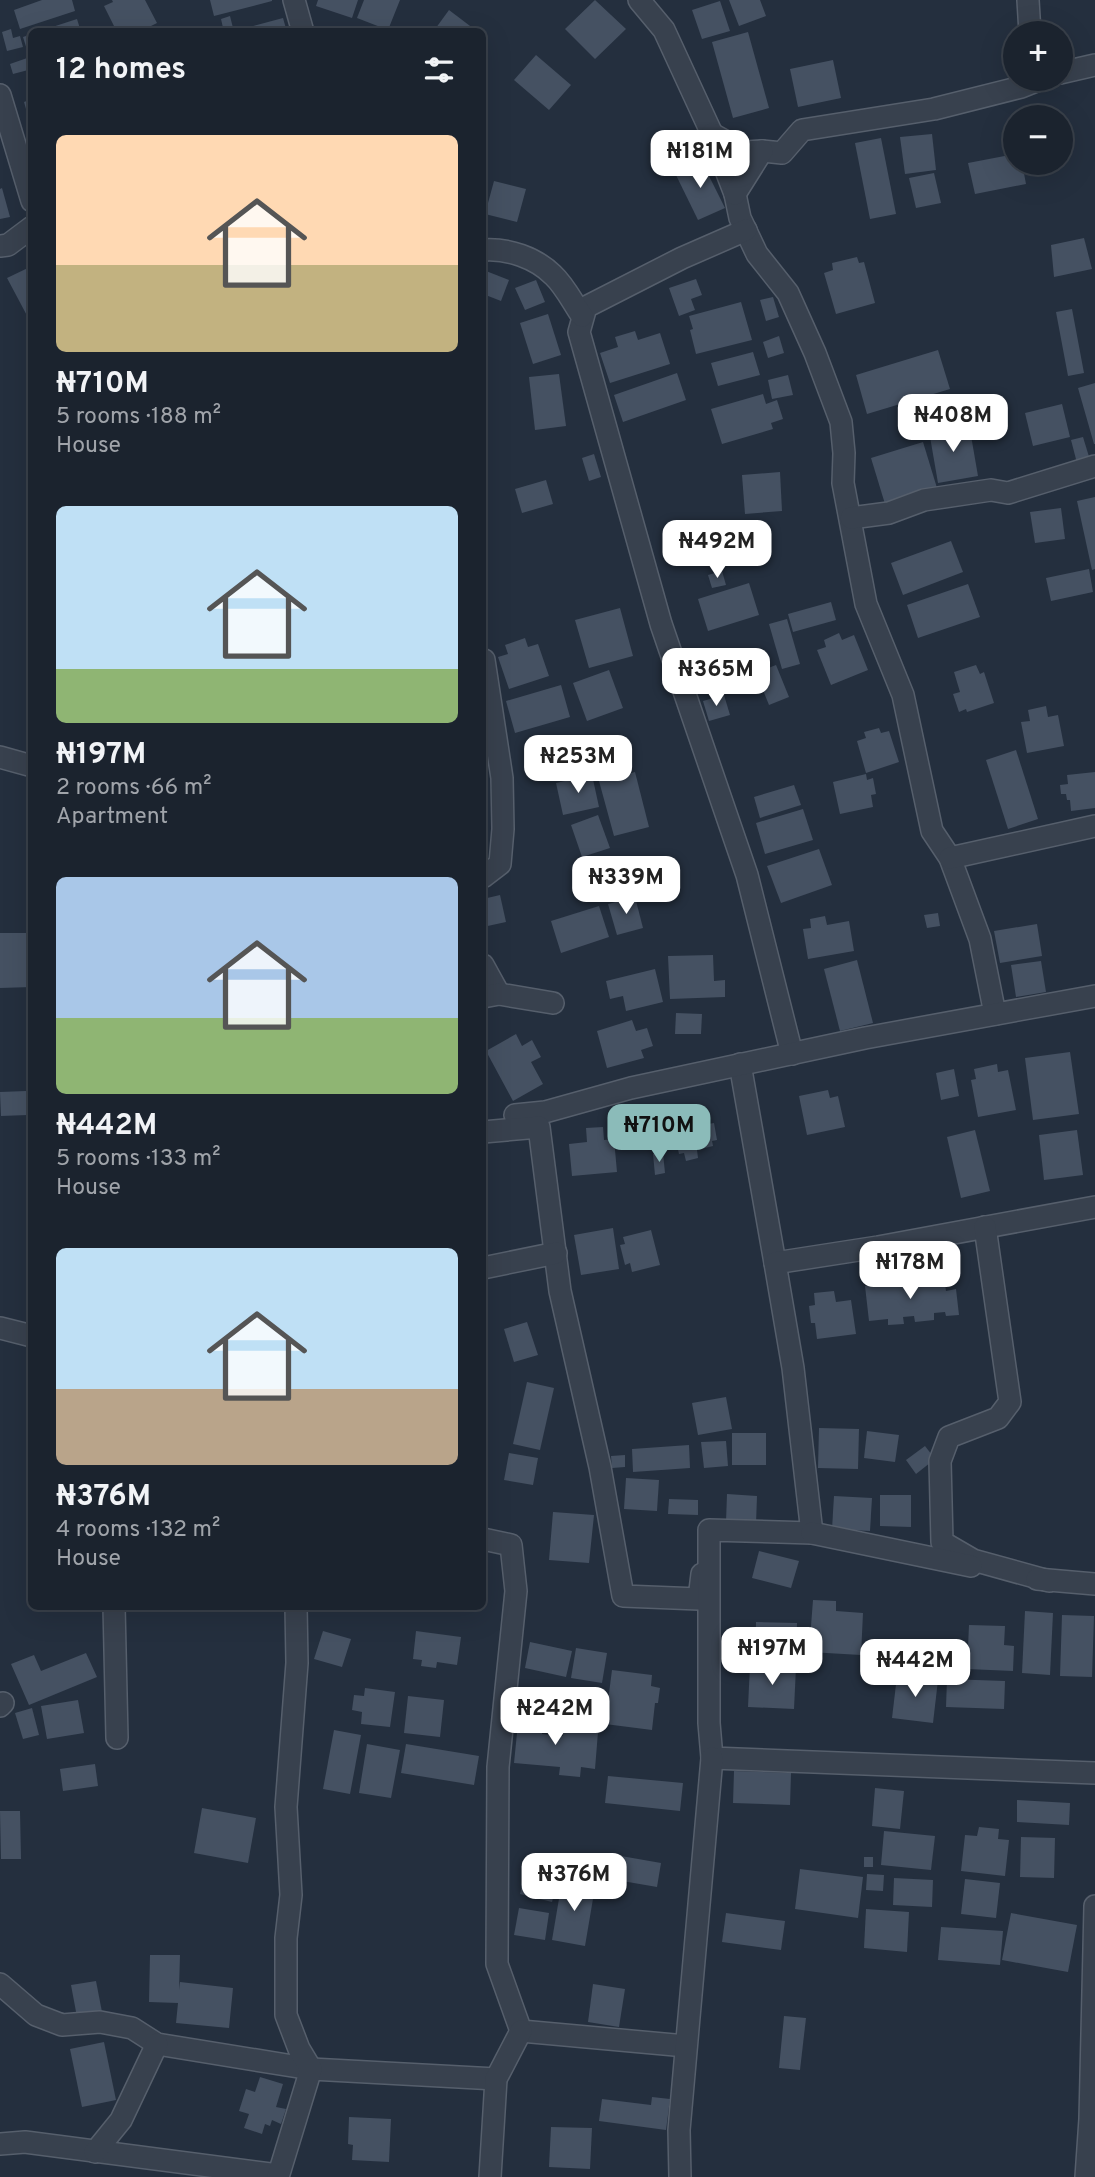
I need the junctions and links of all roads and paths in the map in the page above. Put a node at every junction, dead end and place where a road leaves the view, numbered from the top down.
1 (294, 0) edge
2 (639, 0) edge
3 (1028, 0) edge
4 (1029, 21) edge
5 (302, 28) edge
6 (1095, 65) edge
7 (1073, 70) edge
8 (1005, 91) edge
9 (0, 95) edge
10 (712, 134) junction
11 (762, 151) junction
12 (28, 188) edge
13 (735, 194) junction
14 (28, 230) edge
15 (746, 230) junction
16 (0, 246) edge
17 (486, 250) edge
18 (582, 316) junction
19 (1095, 466) edge
20 (851, 518) junction
21 (486, 673) edge
22 (0, 757) edge
23 (28, 765) edge
24 (1095, 826) edge
25 (950, 858) junction
26 (486, 875) edge
27 (486, 976) edge
28 (491, 995) edge
29 (1095, 996) edge
30 (553, 1003) dead end
31 (995, 1014) junction
32 (792, 1054) junction
33 (740, 1065) junction
34 (486, 1125) edge
35 (486, 1125) edge
36 (1095, 1207) edge
37 (985, 1227) junction
38 (555, 1253) junction
39 (775, 1263) junction
40 (486, 1267) edge
41 (0, 1328) edge
42 (28, 1335) edge
43 (709, 1530) junction
44 (812, 1534) junction
45 (486, 1540) edge
46 (1049, 1581) junction
47 (1095, 1584) edge
48 (114, 1610) edge
49 (296, 1610) edge
50 (117, 1738) dead end
51 (712, 1758) junction
52 (1095, 1773) edge
53 (1095, 1906) edge
54 (0, 1984) edge
55 (521, 2031) junction
56 (157, 2044) junction
57 (686, 2046) junction
58 (311, 2069) junction
59 (496, 2079) junction
60 (0, 2144) edge
61 (94, 2152) junction
62 (278, 2176) edge
63 (490, 2177) edge
64 (680, 2177) edge
65 (1086, 2177) edge

1 - 5 street
2 - 10 street
3 - 4 street
6 - 7 street
8 - 11 street
9 - 12 street
10 - 11 street
10 - 13 street
11 - 13 street
13 - 15 street
14 - 16 street
15 - 18 street
15 - 20 street
17 - 18 street
18 - 32 street
19 - 20 street
20 - 25 street
21 - 26 street
22 - 23 street
24 - 25 street
25 - 31 street
27 - 28 street
28 - 30 street
29 - 31 street
31 - 32 street
32 - 33 street
33 - 34 street
33 - 39 street
35 - 38 street
36 - 37 street
37 - 39 street
37 - 46 street
38 - 40 street
38 - 43 street
39 - 44 street
41 - 42 street
43 - 44 street
43 - 51 street
44 - 46 street
45 - 55 street
46 - 47 street
48 - 50 street
49 - 58 street
51 - 52 street
51 - 57 street
53 - 65 street
54 - 56 street
55 - 57 street
55 - 59 street
56 - 58 street
56 - 61 street
57 - 64 street
58 - 59 street
58 - 62 street
59 - 63 street
60 - 61 street
61 - 62 street

